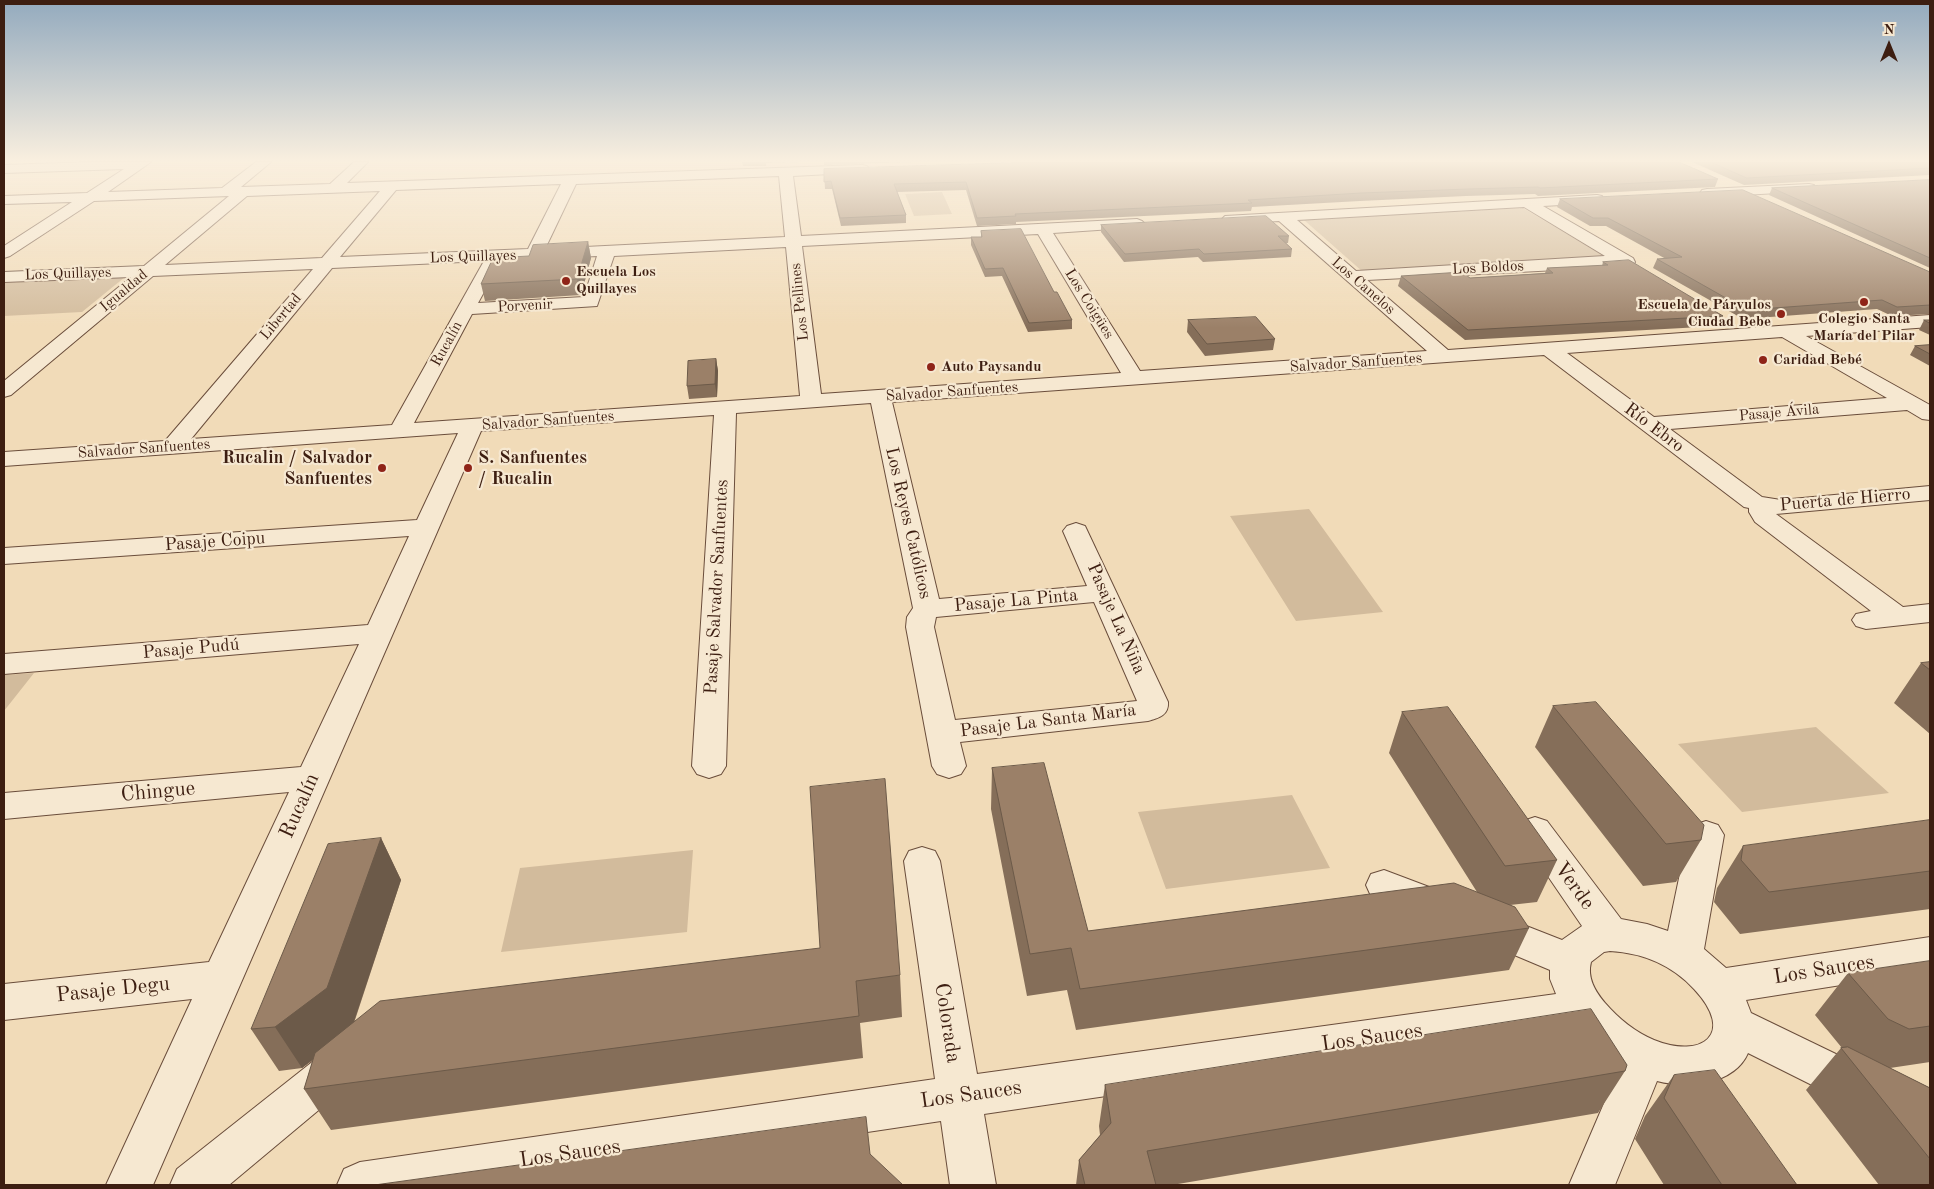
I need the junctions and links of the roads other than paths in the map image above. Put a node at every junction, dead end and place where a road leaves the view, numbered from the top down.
1 (58, 217) edge
2 (212, 217) edge
3 (365, 217) edge
4 (552, 217) edge
5 (791, 217) edge
6 (1257, 217) edge
7 (1285, 217) edge
8 (1552, 217) edge
9 (1214, 220) edge
10 (1155, 223) edge
11 (1042, 229) junction
12 (794, 242) junction
13 (607, 251) junction
14 (4, 252) edge
15 (534, 254) junction
16 (495, 256) junction
17 (1624, 260) junction
18 (327, 263) junction
19 (1639, 269) edge
20 (148, 270) junction
21 (1352, 276) junction
22 (4, 277) edge
23 (466, 309) junction
24 (1727, 320) dead end
25 (1928, 331) edge
26 (1786, 332) junction
27 (1751, 334) junction
28 (1549, 349) junction
29 (1444, 356) junction
30 (1135, 378) junction
31 (4, 391) edge
32 (880, 397) junction
33 (811, 402) junction
34 (1910, 403) junction
35 (725, 408) junction
36 (1930, 414) edge
37 (1648, 424) junction
38 (472, 426) junction
39 (399, 431) junction
40 (171, 448) junction
41 (4, 460) edge
42 (1930, 493) edge
43 (1761, 505) junction
44 (426, 527) junction
45 (1076, 531) dead end
46 (4, 556) edge
47 (1104, 593) junction
48 (927, 609) junction
49 (1930, 613) edge
50 (1896, 616) junction
51 (1866, 620) dead end
52 (378, 633) junction
53 (4, 664) edge
54 (1153, 707) joint
55 (942, 733) junction
56 (709, 766) dead end
57 (949, 766) dead end
58 (313, 778) junction
59 (1514, 802) edge
60 (4, 806) edge
61 (1706, 835) dead end
62 (922, 861) dead end
63 (1384, 885) dead end
64 (1610, 935) junction
65 (1930, 954) edge
66 (1683, 956) junction
67 (1571, 961) junction
68 (222, 978) junction
69 (1717, 987) junction
70 (4, 1002) edge
71 (1583, 1008) junction
72 (1735, 1025) junction
73 (361, 1049) edge
74 (1645, 1057) junction
75 (959, 1096) junction
76 (1886, 1101) edge
77 (129, 1185) edge
78 (193, 1185) edge
79 (360, 1185) edge
80 (973, 1185) edge
81 (1592, 1185) edge

1 - 14 street
2 - 20 street, Igualdad
3 - 18 street, Libertad
4 - 15 street
5 - 12 street, Los Pellines
6 - 9 street
7 - 21 street, Los Canelos
8 - 17 street
10 - 11 street, Los Quillayes
11 - 12 street, Los Quillayes
11 - 30 street, Los Coigües
12 - 13 street, Los Quillayes
12 - 33 street, Los Pellines
13 - 15 street, Los Quillayes
13 - 23 street, Porvenir
15 - 16 street, Los Quillayes
16 - 18 street, Los Quillayes
16 - 23 street, Rucalín
17 - 19 street
17 - 21 street, Los Boldos
18 - 20 street, Los Quillayes
18 - 40 street, Libertad
20 - 22 street, Los Quillayes
20 - 31 street, Igualdad
21 - 29 street, Los Canelos
23 - 39 street, Rucalín
24 - 27 street
25 - 26 street, Salvador Sanfuentes
26 - 27 street, Salvador Sanfuentes
26 - 34 street
27 - 28 street, Salvador Sanfuentes
28 - 29 street, Salvador Sanfuentes
28 - 37 street, Río Ebro
29 - 30 street, Salvador Sanfuentes
30 - 32 street, Salvador Sanfuentes
32 - 33 street, Salvador Sanfuentes
32 - 48 street, Los Reyes Católicos
33 - 35 street, Salvador Sanfuentes
34 - 36 street
34 - 37 street, Pasaje Ávila
35 - 38 street, Salvador Sanfuentes
35 - 56 street, Pasaje Salvador Sanfuentes
37 - 43 street, Río Ebro
38 - 39 street, Salvador Sanfuentes
38 - 44 street, Rucalín
39 - 40 street, Salvador Sanfuentes
40 - 41 street, Salvador Sanfuentes
42 - 43 street, Puerta de Hierro
43 - 50 street
44 - 46 street, Pasaje Coipu
44 - 52 street, Rucalín
45 - 47 street, Pasaje La Niña
47 - 48 street, Pasaje La Pinta
47 - 54 street, Pasaje La Niña
48 - 55 street, Los Reyes Católicos
49 - 50 street
50 - 51 street
52 - 53 street, Pasaje Pudú
52 - 58 street, Rucalín
54 - 55 street, Pasaje La Santa María
55 - 57 street, Los Reyes Católicos
58 - 60 street, Chingue
58 - 68 street, Rucalín
59 - 64 street, Verde
61 - 66 street
62 - 75 street, Colorada
63 - 67 street
64 - 66 street
64 - 67 street
65 - 69 street, Los Sauces
66 - 69 street
67 - 71 street
68 - 70 street, Pasaje Degu
68 - 77 street, Rucalín
69 - 72 street
71 - 74 street
71 - 75 street, Los Sauces
72 - 74 street
72 - 76 street
73 - 78 street
74 - 81 street
75 - 79 street, Los Sauces
75 - 80 street, Colorada

